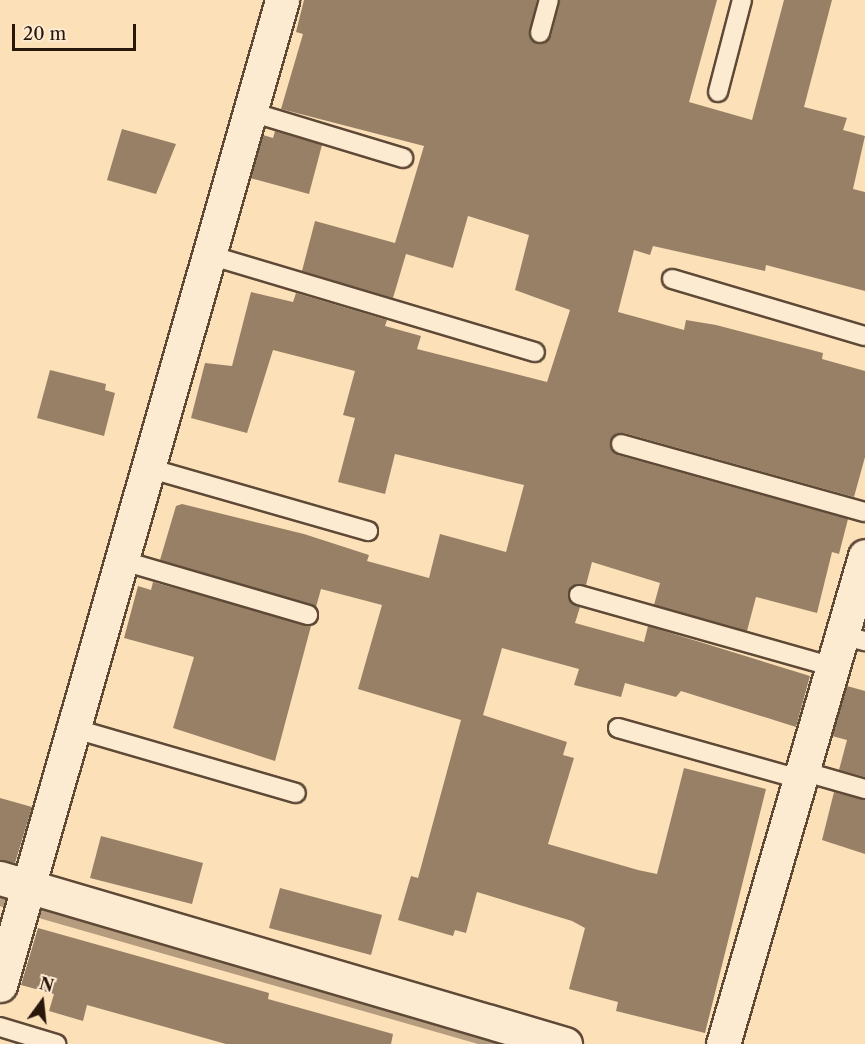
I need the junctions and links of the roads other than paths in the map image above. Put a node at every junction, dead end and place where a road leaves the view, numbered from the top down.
1 (282, 0) edge
2 (549, 0) edge
3 (742, 0) edge
4 (540, 33) dead end
5 (718, 92) dead end
6 (251, 112) junction
7 (403, 158) dead end
8 (209, 255) junction
9 (672, 279) dead end
10 (865, 336) edge
11 (535, 352) dead end
12 (621, 444) dead end
13 (148, 468) junction
14 (865, 512) edge
15 (368, 531) dead end
16 (865, 556) edge
17 (120, 560) junction
18 (579, 595) dead end
19 (308, 615) dead end
20 (854, 638) edge
21 (833, 668) junction
22 (618, 728) dead end
23 (72, 729) junction
24 (801, 775) junction
25 (865, 789) edge
26 (296, 793) dead end
27 (14, 882) edge
28 (0, 985) edge
29 (0, 1027) edge
30 (56, 1044) edge
31 (566, 1044) edge
32 (723, 1044) edge

1 - 6 street
2 - 4 lane
3 - 5 lane
6 - 7 lane
6 - 8 street
8 - 11 lane
8 - 13 street
9 - 10 lane
12 - 14 lane
13 - 15 lane
13 - 17 street
16 - 20 street
17 - 19 lane
17 - 23 street
18 - 21 lane
20 - 21 street
21 - 24 street
22 - 24 lane
23 - 26 lane
23 - 27 street
24 - 25 lane
24 - 32 street
27 - 28 street
27 - 31 street
29 - 30 lane

